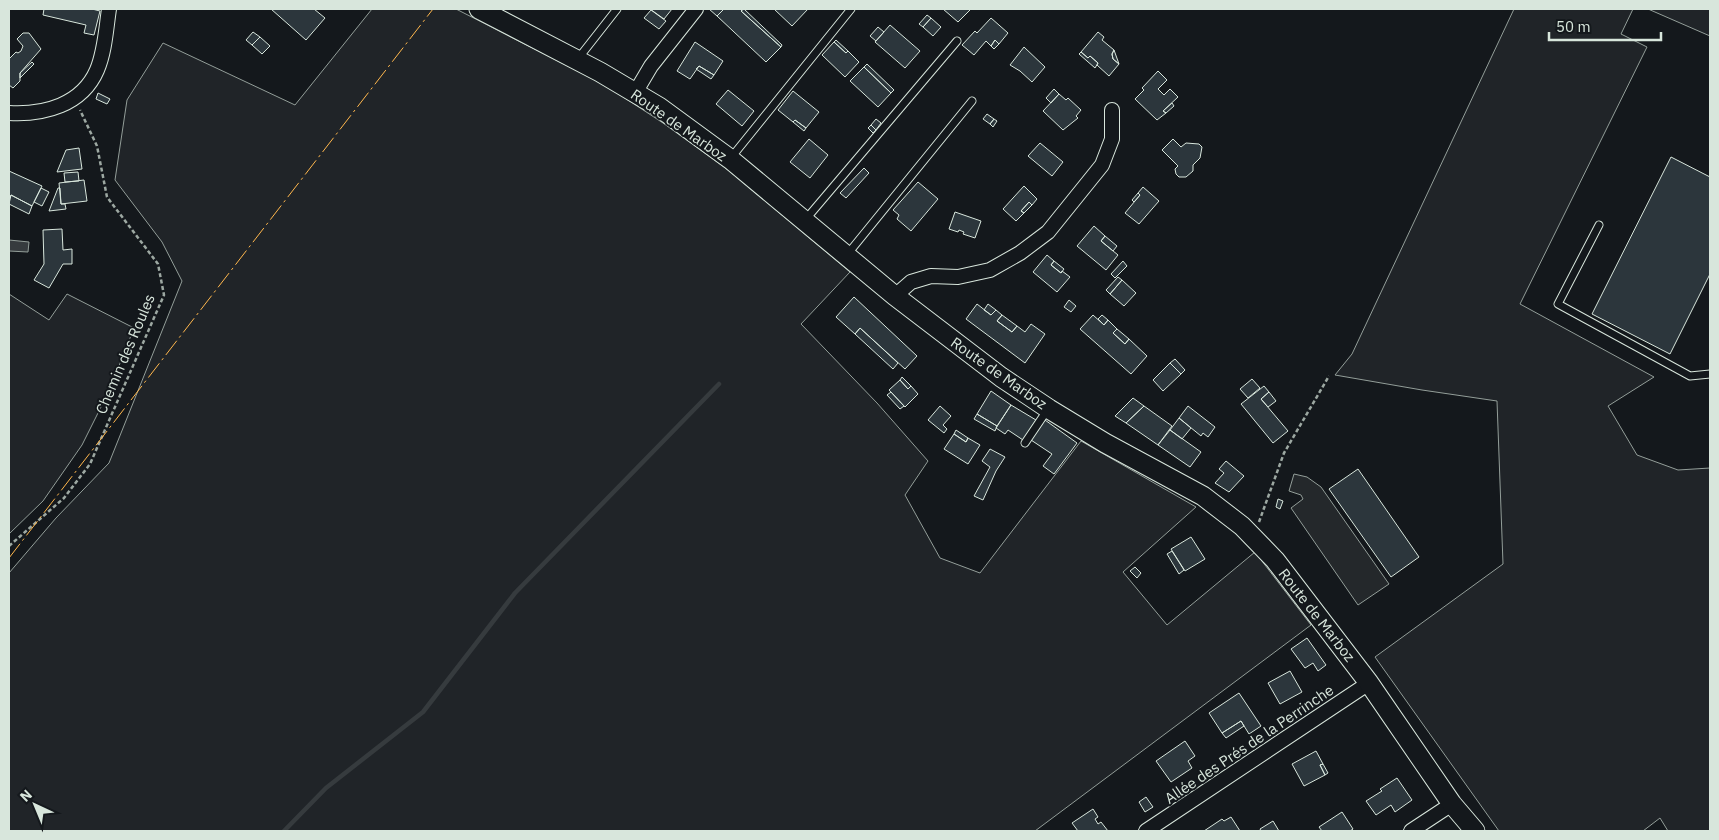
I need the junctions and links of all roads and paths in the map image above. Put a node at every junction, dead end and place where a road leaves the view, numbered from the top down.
1 (109, 9) edge
2 (479, 9) edge
3 (616, 9) edge
4 (696, 9) edge
5 (851, 9) edge
6 (957, 41) dead end
7 (577, 60) junction
8 (635, 92) junction
9 (75, 98) junction
10 (972, 101) dead end
11 (1112, 110) dead end
12 (9, 113) edge
13 (730, 159) junction
14 (804, 222) junction
15 (1599, 225) dead end
16 (846, 256) junction
17 (895, 296) junction
18 (1710, 374) edge
19 (1329, 376) dead end
20 (1048, 409) junction
21 (1025, 443) dead end
22 (1254, 537) junction
23 (9, 546) edge
24 (1370, 683) junction
25 (1452, 804) junction
26 (1146, 831) edge
27 (1411, 831) edge
28 (1467, 831) edge
29 (1475, 831) edge

1 - 9 street
2 - 7 main road, Route de Marboz
3 - 7 lane
4 - 8 street
5 - 13 lane
6 - 14 lane
7 - 8 main road, Route de Marboz
8 - 13 main road, Route de Marboz
9 - 12 street
9 - 23 path, Chemin des Roules
10 - 16 lane
11 - 17 street
13 - 14 main road, Route de Marboz
14 - 16 main road, Route de Marboz
15 - 18 lane
16 - 17 main road, Route de Marboz
17 - 20 main road, Route de Marboz
19 - 22 path
20 - 21 lane
20 - 22 main road, Route de Marboz
22 - 24 main road, Route de Marboz
24 - 25 main road, Route de Marboz
24 - 26 street, Allée des Prés de la Perrinche
25 - 27 street
25 - 28 main road, Route de Marboz
25 - 29 main road, Route de Marboz

